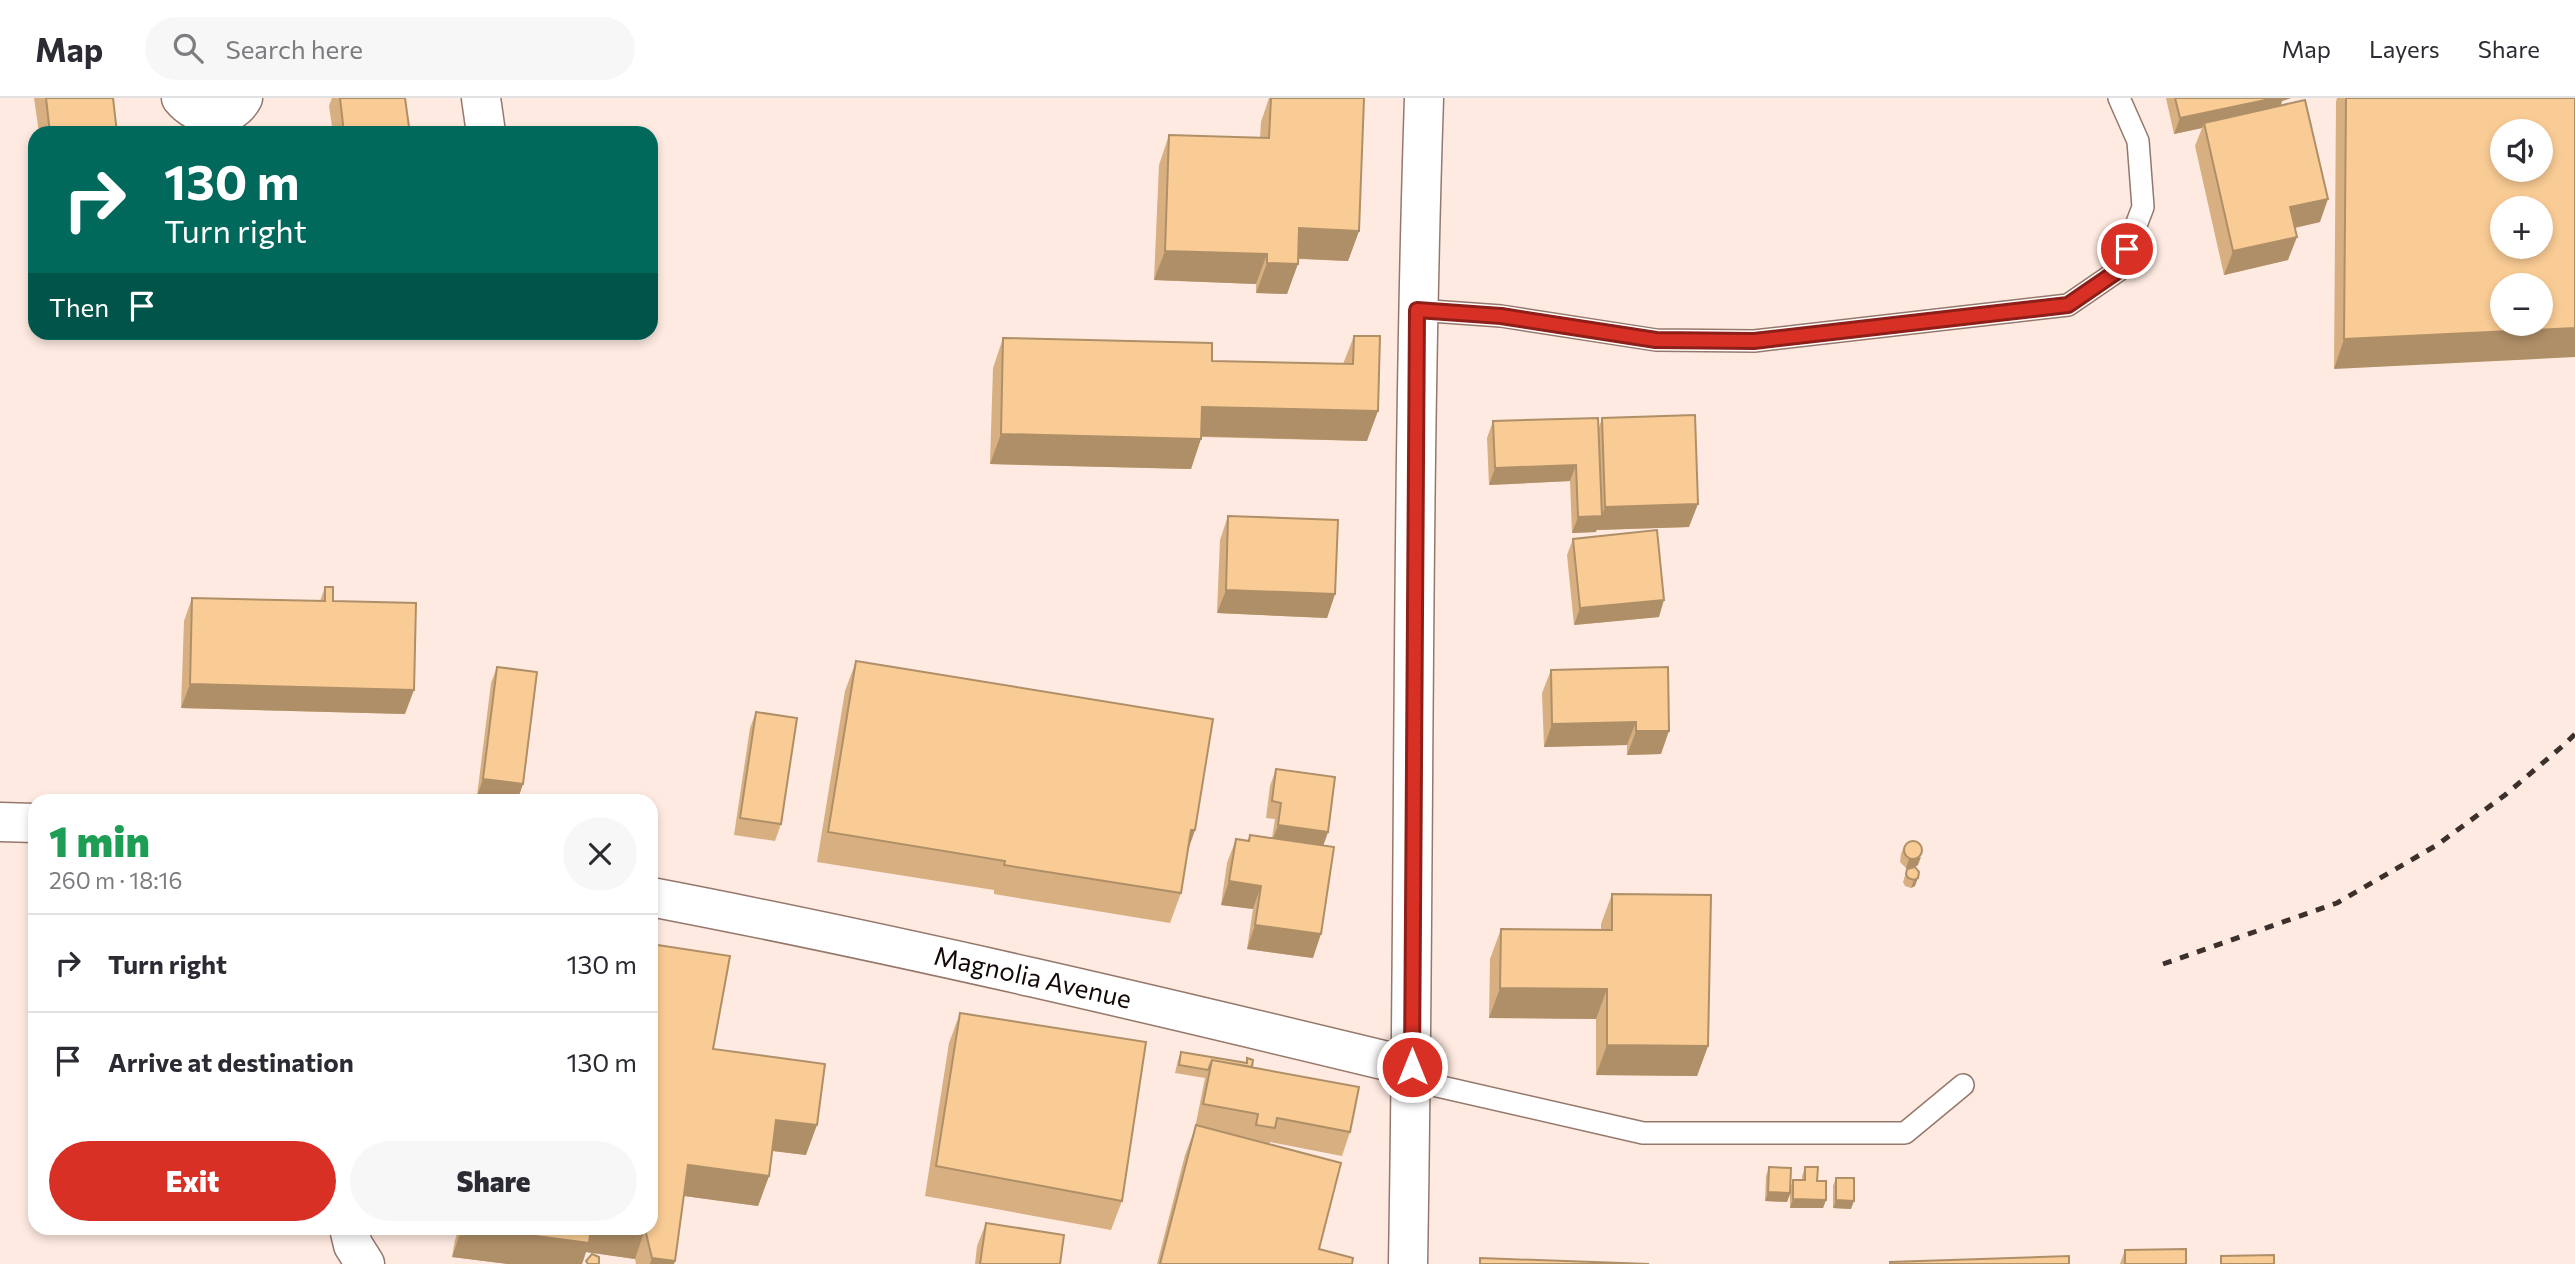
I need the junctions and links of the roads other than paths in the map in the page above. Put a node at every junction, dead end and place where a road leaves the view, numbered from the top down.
1 (181, 98) edge
2 (243, 98) edge
3 (481, 98) edge
4 (1424, 98) edge
5 (2119, 98) edge
6 (485, 126) edge
7 (1417, 310) junction
8 (0, 822) edge
9 (28, 823) edge
10 (658, 898) edge
11 (1412, 1074) junction
12 (1963, 1085) dead end
13 (351, 1235) edge
14 (365, 1264) edge
15 (1408, 1264) edge

1 - 2 street
3 - 6 street
4 - 7 street
5 - 7 lane
7 - 11 street
8 - 9 street
10 - 11 street, Magnolia Avenue
11 - 12 lane
11 - 15 street
13 - 14 street

